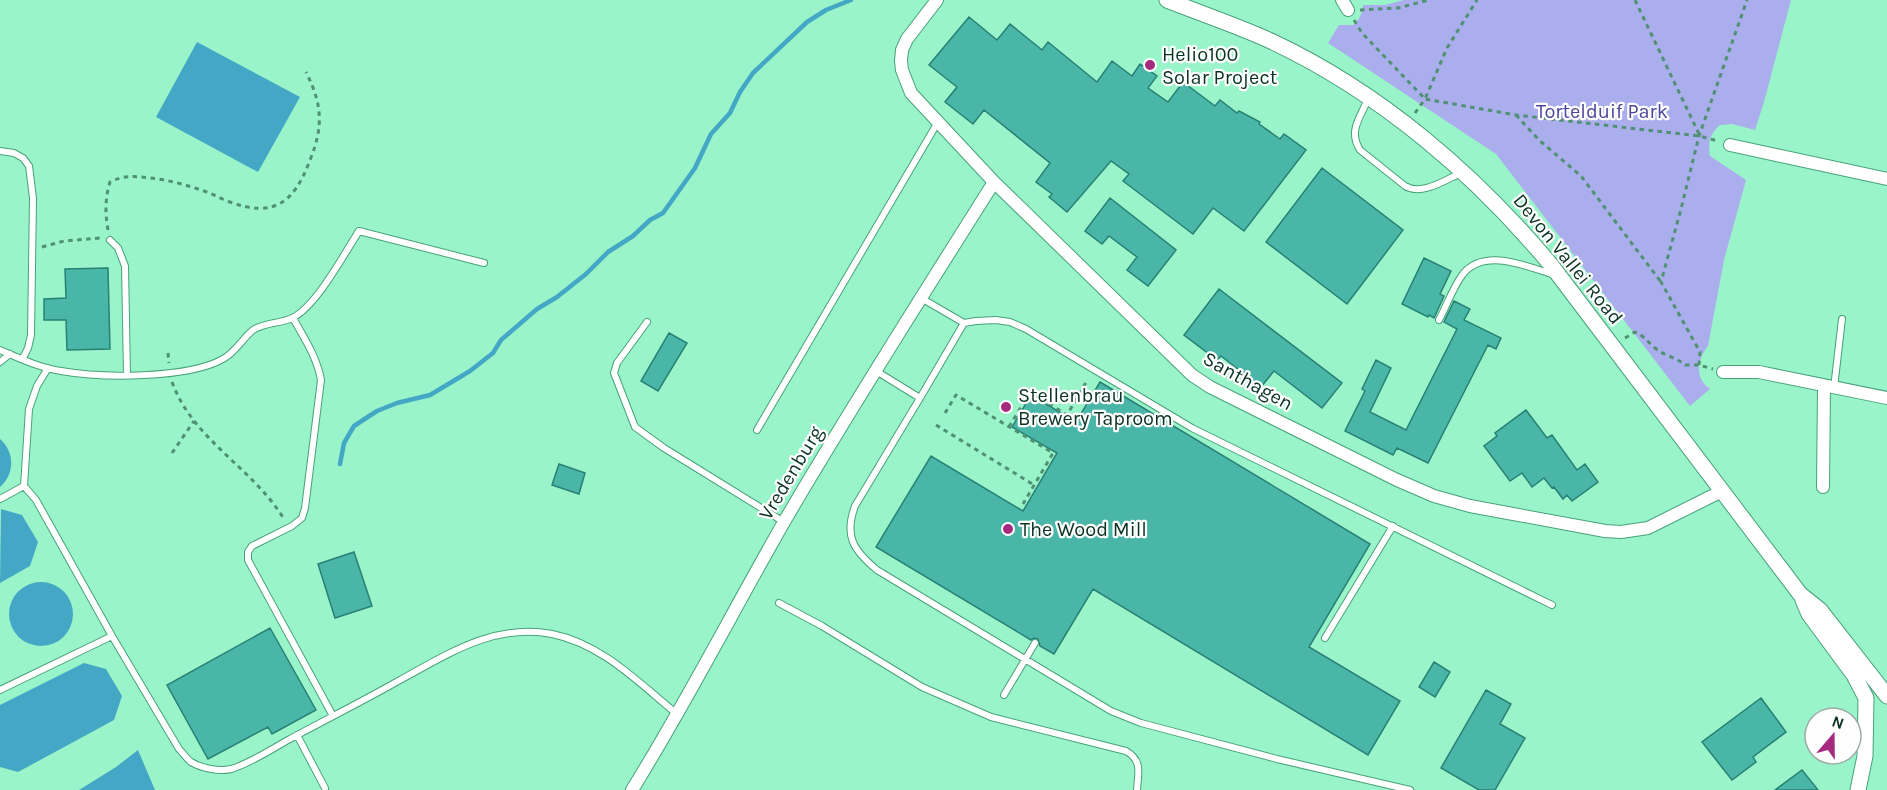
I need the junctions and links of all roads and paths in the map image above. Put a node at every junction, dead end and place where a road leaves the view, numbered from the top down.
1 (937, 0) edge
2 (1167, 0) edge
3 (1429, 0) edge
4 (1477, 0) edge
5 (1635, 0) edge
6 (1747, 0) edge
7 (1345, 5) edge
8 (306, 72) dead end
9 (1369, 97) junction
10 (1425, 99) junction
11 (1516, 116) junction
12 (938, 122) junction
13 (1407, 125) junction
14 (1699, 136) junction
15 (1730, 145) joint
16 (0, 151) edge
17 (1462, 173) junction
18 (1887, 179) edge
19 (994, 182) junction
20 (110, 240) junction
21 (33, 249) junction
22 (484, 263) dead end
23 (1561, 277) junction
24 (1661, 282) junction
25 (921, 298) junction
26 (293, 318) junction
27 (1842, 319) dead end
28 (1439, 320) dead end
29 (647, 322) dead end
30 (964, 323) junction
31 (1613, 346) junction
32 (0, 350) edge
33 (168, 353) dead end
34 (10, 354) junction
35 (23, 358) junction
36 (0, 362) edge
37 (1699, 365) junction
38 (48, 368) junction
39 (875, 371) junction
40 (1723, 372) joint
41 (171, 373) junction
42 (127, 375) junction
43 (1088, 379) dead end
44 (1829, 388) junction
45 (1072, 393) dead end
46 (1078, 397) junction
47 (920, 398) junction
48 (1887, 398) edge
49 (1016, 406) dead end
50 (1020, 408) junction
51 (945, 413) dead end
52 (1171, 415) junction
53 (195, 421) junction
54 (1167, 422) dead end
55 (936, 425) dead end
56 (1009, 427) junction
57 (757, 430) dead end
58 (172, 453) dead end
59 (1034, 485) junction
60 (24, 486) junction
61 (1823, 487) dead end
62 (1722, 491) junction
63 (0, 499) edge
64 (1023, 504) dead end
65 (784, 522) junction
66 (1393, 526) junction
67 (289, 527) junction
68 (1800, 594) junction
69 (779, 603) dead end
70 (1552, 605) dead end
71 (112, 636) junction
72 (1325, 638) dead end
73 (1035, 643) dead end
74 (1025, 660) junction
75 (0, 690) edge
76 (1886, 693) edge
77 (1004, 695) dead end
78 (1866, 698) junction
79 (677, 714) junction
80 (333, 716) junction
81 (297, 735) junction
82 (325, 789) edge
83 (632, 790) edge
84 (1137, 790) edge
85 (1410, 790) edge
86 (1858, 790) edge

1 - 12 street, Santhagen
2 - 9 street, Devon Vallei Road
3 - 7 path
4 - 10 path
5 - 14 path
6 - 14 path
7 - 10 path
8 - 20 path
9 - 13 street, Devon Vallei Road
9 - 17 lane
10 - 11 path
10 - 13 path
11 - 14 path
11 - 24 path
12 - 19 street, Santhagen
12 - 57 lane
13 - 17 street, Devon Vallei Road
14 - 15 path
14 - 24 path
15 - 18 street
16 - 21 lane
17 - 23 street, Devon Vallei Road
19 - 25 street, Vredenburg
19 - 62 street, Santhagen
20 - 21 path
20 - 42 lane
21 - 35 lane
22 - 26 lane
23 - 28 lane
23 - 31 street, Devon Vallei Road
24 - 37 path
25 - 30 lane
25 - 39 street, Vredenburg
26 - 41 lane
26 - 67 lane
27 - 44 lane
29 - 65 lane
30 - 47 lane
30 - 52 lane
31 - 37 path
31 - 62 street, Devon Vallei Road
32 - 34 lane
33 - 41 path
34 - 35 lane
34 - 36 lane
35 - 38 lane
37 - 40 path
38 - 42 lane
38 - 60 lane
39 - 47 lane
39 - 65 street, Vredenburg
40 - 44 street
41 - 42 lane
41 - 53 path
43 - 46 path
44 - 48 street
44 - 61 street
45 - 46 path
46 - 50 path
47 - 74 lane
49 - 50 path
50 - 56 path
51 - 56 path
52 - 54 lane
52 - 66 lane
53 - 58 path
53 - 67 path
55 - 59 path
56 - 59 path
59 - 64 path
60 - 63 lane
60 - 71 lane
62 - 68 street, Devon Vallei Road
65 - 79 street, Vredenburg
66 - 70 lane
66 - 72 lane
67 - 80 lane
68 - 76 street, Devon Vallei Road
68 - 78 street, Devon Vallei Road
69 - 84 lane
71 - 75 lane
71 - 81 lane
73 - 74 lane
74 - 77 lane
74 - 85 lane
76 - 78 street
78 - 86 street, Devon Vallei Road
79 - 80 lane
79 - 83 street, Vredenburg
80 - 81 lane
81 - 82 lane

